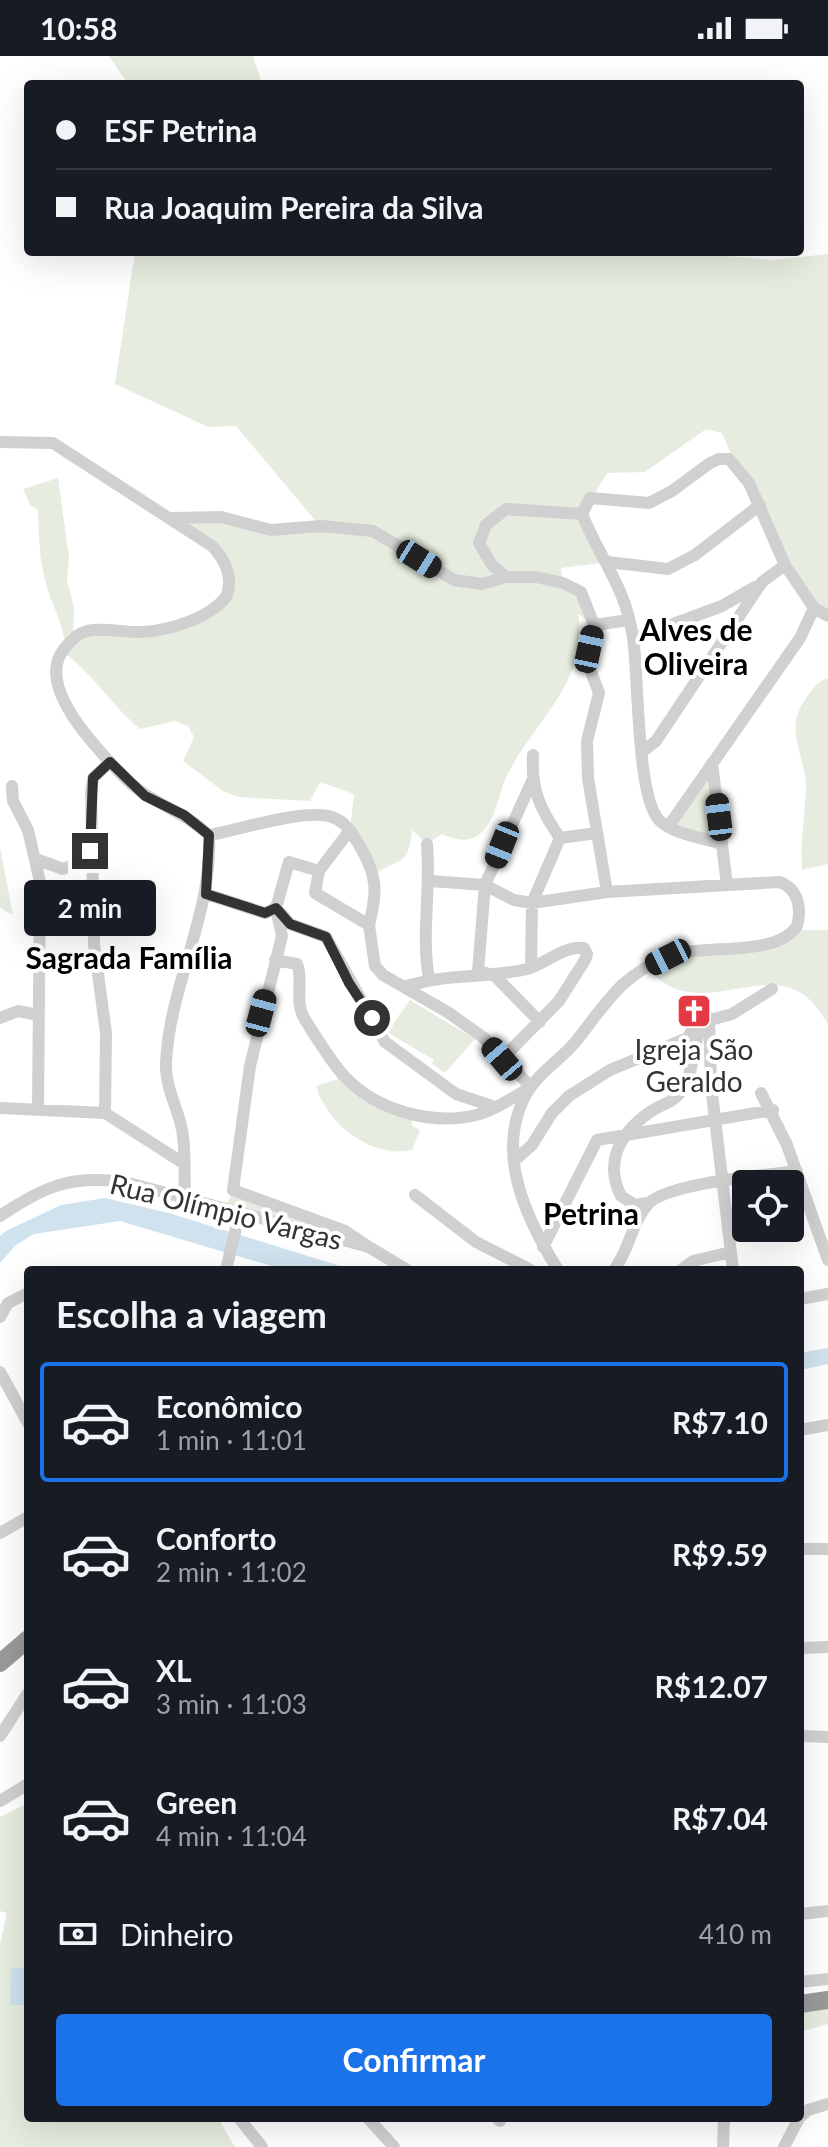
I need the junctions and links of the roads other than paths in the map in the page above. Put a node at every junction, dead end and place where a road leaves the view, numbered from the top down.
1 (0, 442) edge
2 (760, 505) junction
3 (582, 514) junction
4 (173, 518) junction
5 (608, 562) junction
6 (785, 565) junction
7 (506, 577) junction
8 (762, 582) junction
9 (814, 608) junction
10 (828, 616) edge
11 (629, 620) junction
12 (594, 625) junction
13 (633, 639) junction
14 (642, 752) junction
15 (533, 755) dead end
16 (110, 762) junction
17 (712, 763) junction
18 (532, 781) junction
19 (12, 786) dead end
20 (668, 827) junction
21 (350, 830) junction
22 (597, 833) junction
23 (209, 835) junction
24 (560, 838) junction
25 (427, 844) dead end
26 (722, 844) junction
27 (90, 851) junction
28 (36, 859) junction
29 (319, 871) junction
30 (430, 881) junction
31 (485, 885) junction
32 (727, 885) junction
33 (607, 892) junction
34 (206, 894) junction
35 (532, 903) junction
36 (276, 908) junction
37 (369, 925) junction
38 (275, 960) junction
39 (531, 968) junction
40 (494, 975) junction
41 (429, 979) junction
42 (404, 987) junction
43 (772, 989) dead end
44 (38, 1015) junction
45 (0, 1018) edge
46 (709, 1018) junction
47 (540, 1022) junction
48 (502, 1059) junction
49 (531, 1087) junction
50 (761, 1093) dead end
51 (495, 1107) junction
52 (0, 1108) edge
53 (38, 1110) junction
54 (773, 1110) junction
55 (105, 1113) junction
56 (715, 1121) junction
57 (631, 1132) junction
58 (515, 1160) junction
59 (183, 1163) junction
60 (797, 1170) edge
61 (732, 1179) edge
62 (724, 1180) junction
63 (804, 1191) edge
64 (415, 1195) dead end
65 (185, 1198) junction
66 (648, 1203) junction
67 (240, 1211) junction
68 (0, 1216) edge
69 (369, 1247) junction
70 (543, 1247) junction
71 (731, 1252) junction
72 (828, 1260) edge
73 (228, 1266) edge
74 (400, 1266) edge
75 (523, 1266) edge
76 (555, 1266) edge
77 (616, 1266) edge
78 (686, 1266) edge
79 (733, 1266) edge
80 (828, 1294) edge
81 (24, 1295) edge
82 (804, 1298) edge
83 (0, 1317) edge
84 (0, 1372) edge
85 (24, 1416) edge
86 (828, 1425) edge
87 (804, 1429) edge
88 (24, 1519) edge
89 (1, 1529) edge
90 (804, 1549) edge
91 (828, 1549) edge
92 (24, 1642) edge
93 (828, 1647) edge
94 (804, 1648) edge
95 (0, 1663) edge
96 (24, 1699) edge
97 (0, 1736) edge
98 (804, 1736) edge
99 (828, 1737) edge
100 (24, 1786) edge
101 (0, 1801) edge
102 (828, 1911) edge
103 (804, 1914) edge
104 (828, 1979) edge
105 (804, 1982) edge
106 (828, 2000) edge
107 (804, 2003) edge
108 (828, 2104) edge
109 (804, 2113) edge
110 (242, 2122) edge
111 (372, 2122) edge
112 (724, 2122) edge
113 (796, 2122) edge
114 (262, 2147) edge
115 (394, 2147) edge
116 (723, 2147) edge
117 (784, 2147) edge

1 - 4 street
2 - 3 street
2 - 5 street
2 - 6 street
3 - 5 street
3 - 7 street
4 - 7 street
4 - 16 street
5 - 11 street
6 - 8 street
6 - 9 street
7 - 12 street
8 - 13 street
8 - 14 street
9 - 10 street
9 - 17 street
11 - 12 street
11 - 13 street
12 - 22 street
13 - 14 street
14 - 20 street
15 - 18 street
16 - 23 street
16 - 27 street
17 - 20 street
17 - 26 street
18 - 24 street
18 - 31 street
19 - 28 street
20 - 26 street
21 - 23 street
21 - 29 street
21 - 37 street
22 - 24 street
22 - 33 street
23 - 34 street
24 - 35 street
25 - 30 street
26 - 32 street
27 - 28 street
27 - 55 street
28 - 44 street
29 - 36 street
29 - 37 street
30 - 31 street
30 - 41 street
31 - 35 street
31 - 40 street
32 - 33 street
32 - 49 street
33 - 35 street
34 - 36 street
34 - 59 street
35 - 39 street
36 - 38 street
36 - 51 street
37 - 42 street
38 - 51 street
38 - 69 street
39 - 40 street
39 - 47 street
40 - 41 street
40 - 47 street
41 - 42 street
42 - 48 street
43 - 46 street
44 - 45 street
44 - 53 street
46 - 56 street
46 - 57 street
46 - 58 street
47 - 48 street
48 - 49 street
49 - 51 street
49 - 58 street
50 - 54 street
52 - 53 street
53 - 55 street
54 - 56 street
54 - 60 street
55 - 59 street
56 - 57 street
56 - 62 street
57 - 66 street
57 - 70 street
58 - 70 street
59 - 65 street
61 - 62 street
62 - 66 street
62 - 71 street
63 - 72 street
64 - 75 street
65 - 67 street, Rua Olímpio Vargas
65 - 68 street, Rua Olímpio Vargas
66 - 77 street
67 - 69 street, Rua Olímpio Vargas
67 - 73 street
69 - 74 street, Rua Olímpio Vargas
70 - 76 street
71 - 78 street
71 - 79 street
80 - 82 street
81 - 83 street
84 - 85 street
86 - 87 street
88 - 89 street
90 - 91 street
92 - 95 highway
93 - 94 street
96 - 97 street
98 - 99 street
100 - 101 street
102 - 103 street
104 - 105 street
106 - 107 highway
108 - 109 street
110 - 114 street
111 - 115 street
112 - 116 street
113 - 117 street

